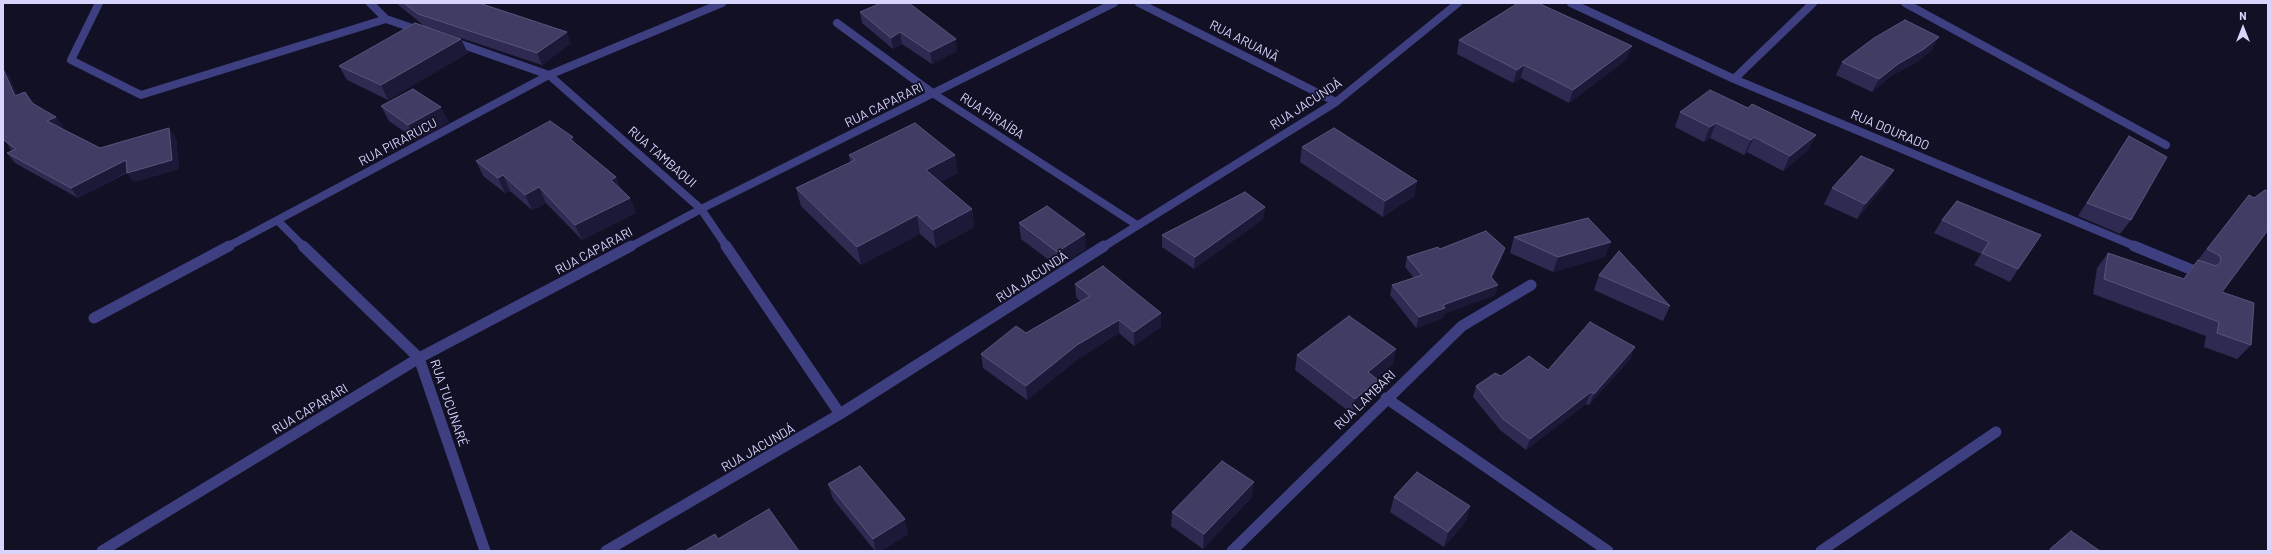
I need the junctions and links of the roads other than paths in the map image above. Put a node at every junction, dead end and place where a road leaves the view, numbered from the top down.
1 (99, 3) edge
2 (370, 3) edge
3 (722, 3) edge
4 (1114, 3) edge
5 (1140, 3) edge
6 (1458, 3) edge
7 (1571, 3) edge
8 (1813, 3) edge
9 (1905, 3) edge
10 (386, 19) junction
11 (837, 23) dead end
12 (430, 34) edge
13 (445, 39) edge
14 (549, 75) junction
15 (1734, 79) junction
16 (934, 94) junction
17 (1336, 102) junction
18 (2166, 146) dead end
19 (701, 209) junction
20 (278, 221) junction
21 (1137, 225) junction
22 (2202, 274) edge
23 (1531, 285) dead end
24 (94, 318) dead end
25 (419, 358) junction
26 (1386, 398) junction
27 (840, 414) junction
28 (1996, 432) dead end
29 (102, 551) edge
30 (485, 551) edge
31 (606, 551) edge
32 (1232, 551) edge
33 (1608, 551) edge
34 (1821, 551) edge

1 - 10 street
2 - 10 street
3 - 14 street, RUA PIRARUCU
4 - 16 street, RUA CAPARARI
5 - 17 street, RUA ARUANÃ
6 - 17 street, RUA JACUNDÁ
7 - 15 street, RUA DOURADO
8 - 15 street
9 - 18 street
10 - 12 street
11 - 16 street, RUA PIRAÍBA
13 - 14 street, RUA TAMBAQUI
14 - 19 street, RUA TAMBAQUI
14 - 20 street, RUA PIRARUCU
15 - 22 street, RUA DOURADO
16 - 19 street, RUA CAPARARI
16 - 21 street, RUA PIRAÍBA
17 - 21 street, RUA JACUNDÁ
19 - 25 street, RUA CAPARARI
19 - 27 street, RUA TAMBAQUI
20 - 24 street, RUA PIRARUCU
20 - 25 street, RUA TUCUNARÉ
21 - 27 street, RUA JACUNDÁ
23 - 26 street, RUA LAMBARI
25 - 29 street, RUA CAPARARI
25 - 30 street, RUA TUCUNARÉ
26 - 32 street, RUA LAMBARI
26 - 33 street
27 - 31 street, RUA JACUNDÁ
28 - 34 street

